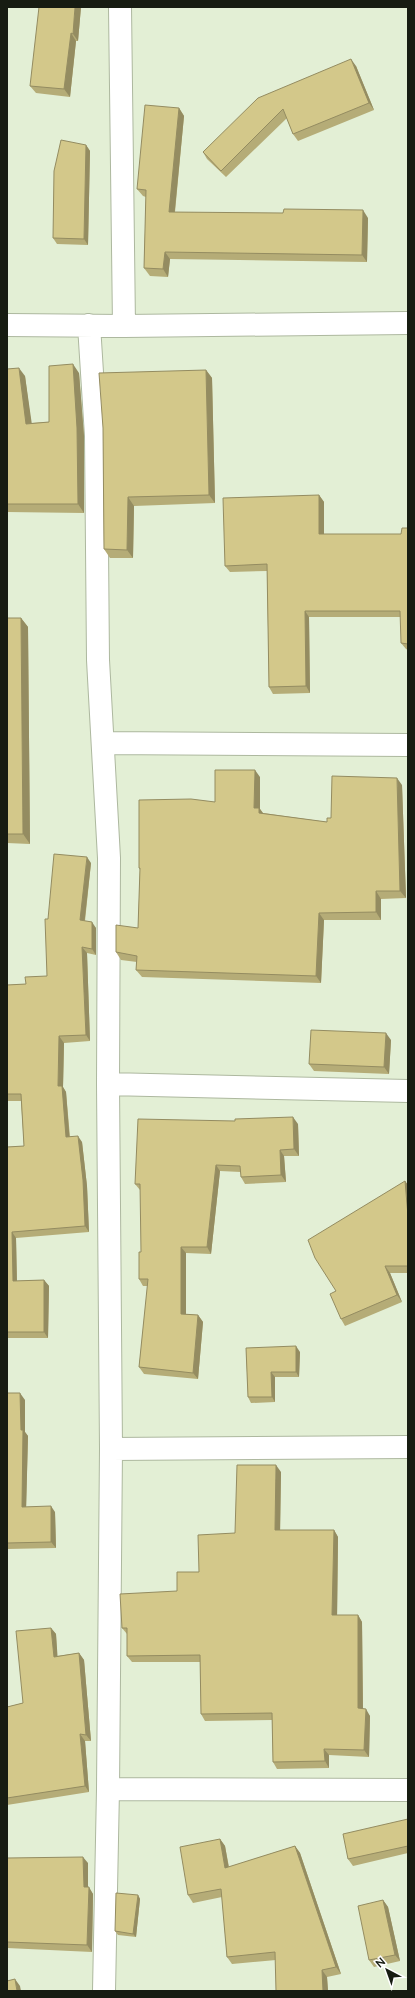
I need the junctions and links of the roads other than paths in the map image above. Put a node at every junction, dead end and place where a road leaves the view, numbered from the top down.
1 (120, 7) edge
2 (408, 322) edge
3 (7, 325) edge
4 (88, 325) junction
5 (124, 326) junction
6 (103, 743) junction
7 (408, 745) edge
8 (108, 1084) junction
9 (408, 1091) edge
10 (408, 1447) edge
11 (111, 1449) junction
12 (108, 1789) junction
13 (408, 1790) edge
14 (104, 1991) edge

1 - 5 street
2 - 5 street
3 - 4 street
4 - 5 street
4 - 6 street
6 - 7 street
6 - 8 street
8 - 9 street
8 - 11 street
10 - 11 street
11 - 12 street
12 - 13 street
12 - 14 street

